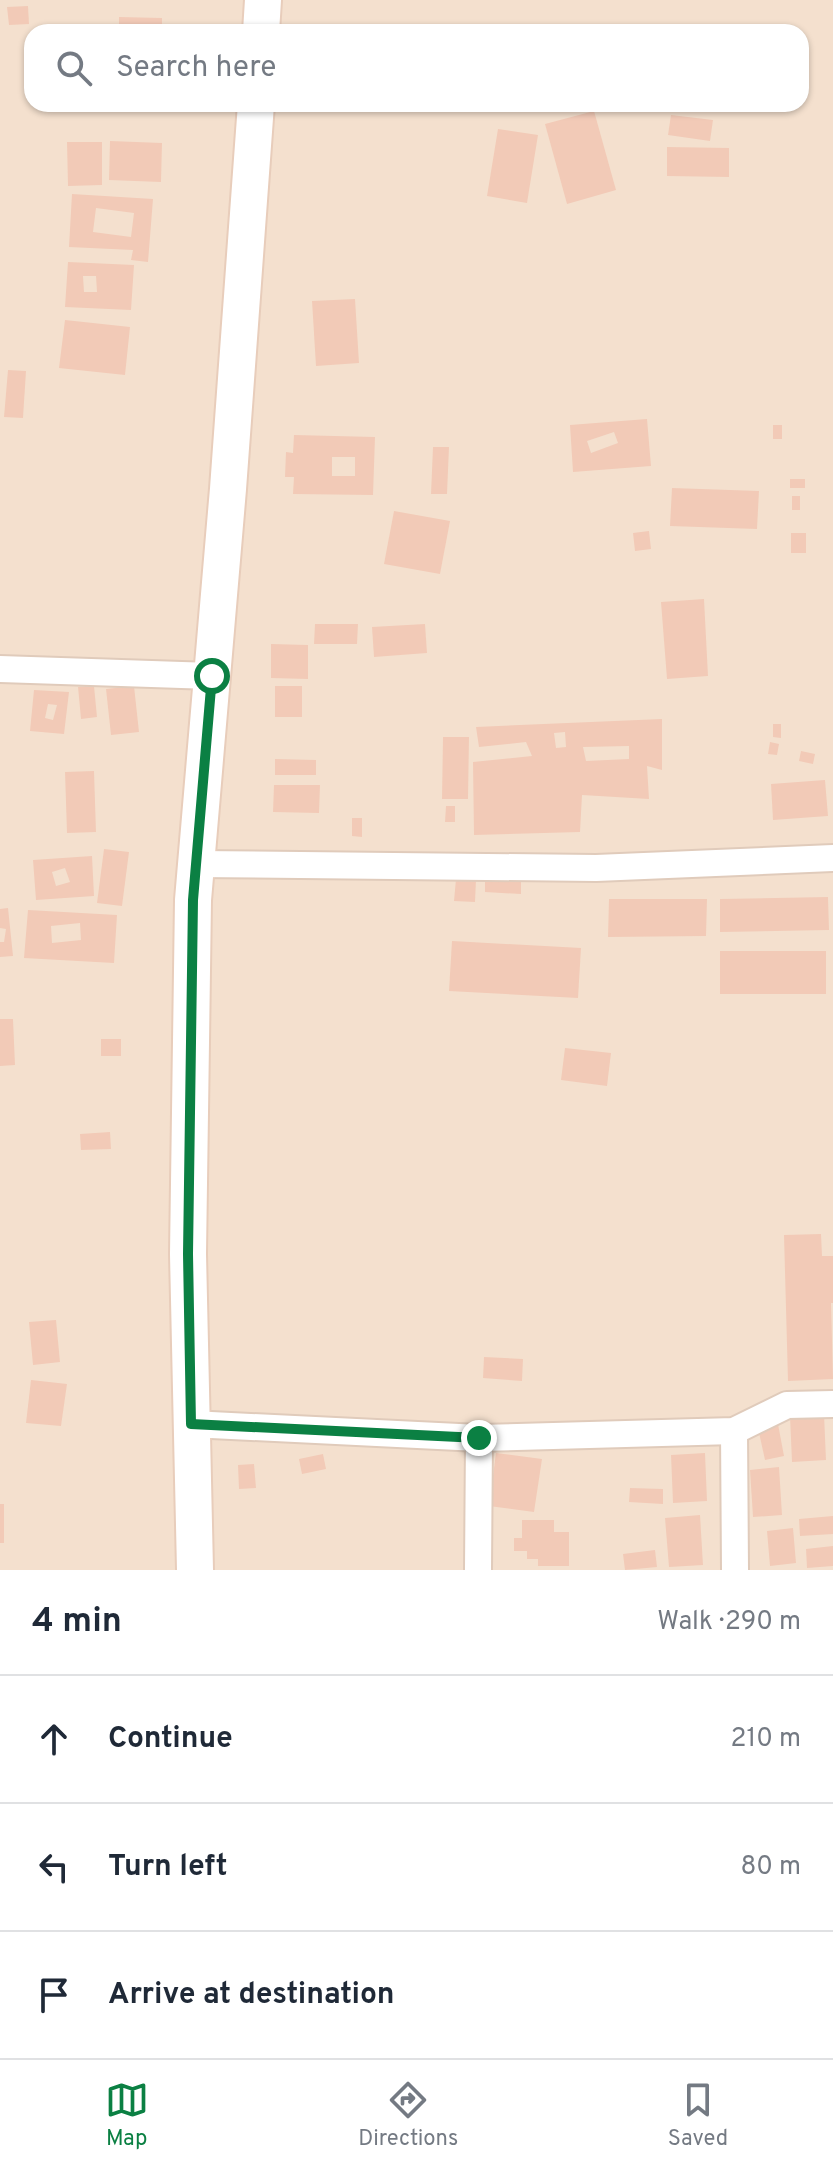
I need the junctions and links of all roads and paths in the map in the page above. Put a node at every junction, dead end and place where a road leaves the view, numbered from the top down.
1 (263, 0) edge
2 (262, 24) edge
3 (255, 112) edge
4 (0, 669) edge
5 (212, 676) junction
6 (833, 858) edge
7 (196, 864) junction
8 (833, 1404) edge
9 (191, 1424) junction
10 (734, 1431) junction
11 (479, 1438) junction
12 (195, 1570) edge
13 (478, 1570) edge
14 (735, 1570) edge

1 - 2 main road
3 - 5 main road
4 - 5 street
5 - 7 main road
6 - 7 street
7 - 9 main road
8 - 10 street
9 - 11 street
9 - 12 main road
10 - 11 street
10 - 14 street
11 - 13 street

